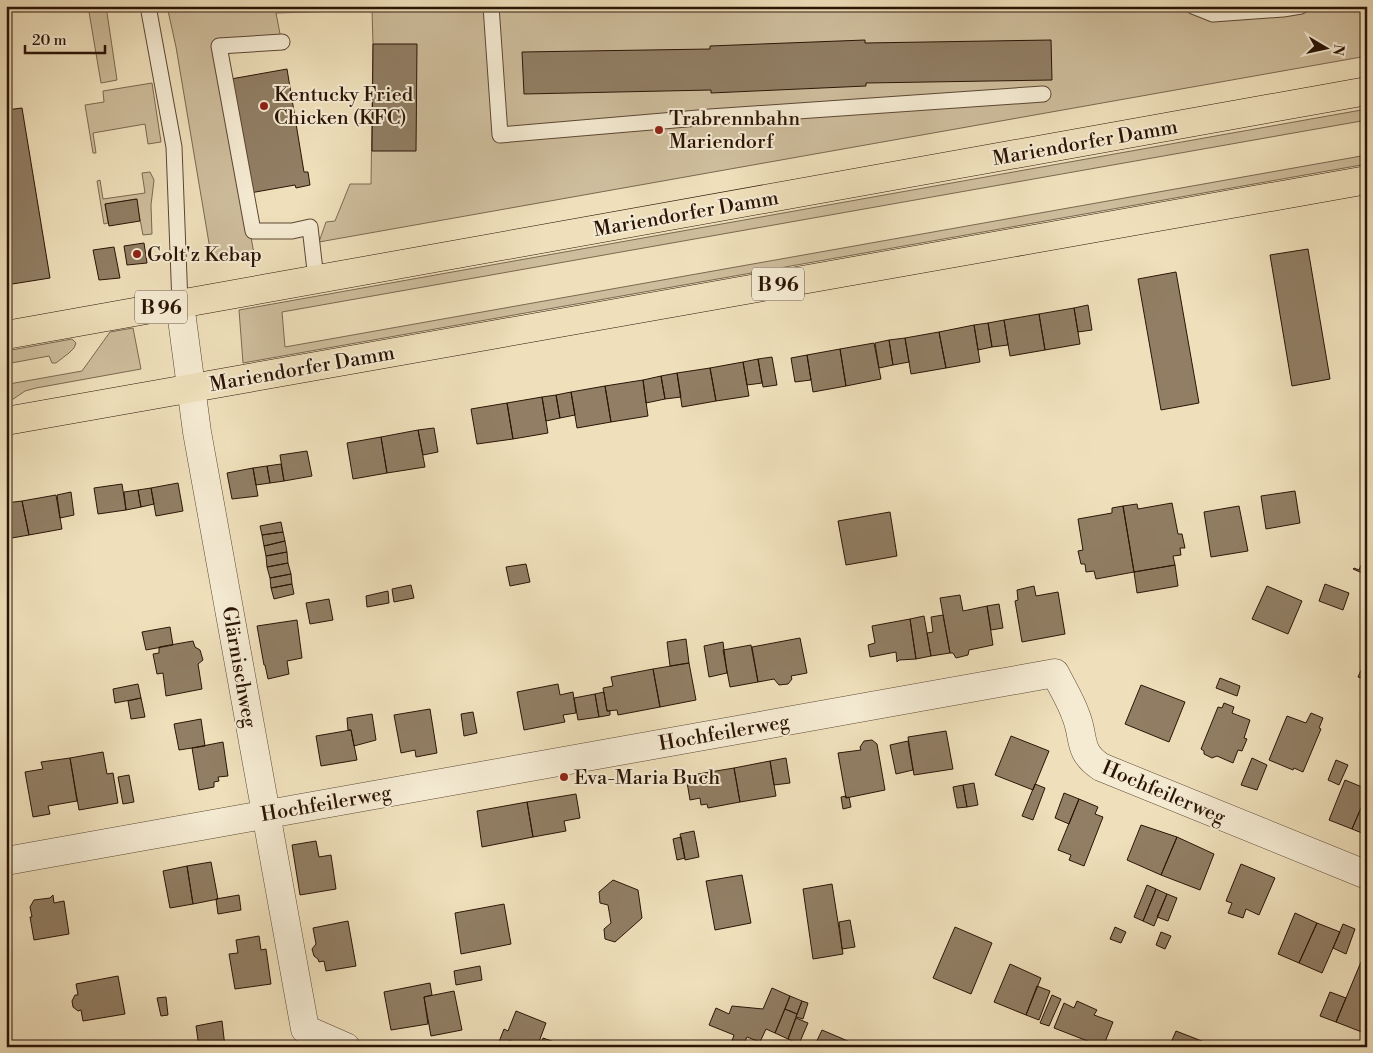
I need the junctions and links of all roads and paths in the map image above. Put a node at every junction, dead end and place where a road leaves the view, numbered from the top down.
1 (148, 6) edge
2 (491, 6) edge
3 (1193, 6) edge
4 (1301, 6) edge
5 (282, 42) dead end
6 (1367, 91) edge
7 (1043, 94) dead end
8 (1367, 180) edge
9 (316, 279) junction
10 (180, 304) junction
11 (6, 335) edge
12 (190, 388) junction
13 (6, 421) edge
14 (266, 814) junction
15 (6, 861) edge
16 (1367, 875) edge
17 (346, 1047) edge

1 - 10 lane
2 - 7 lane
3 - 4 lane
5 - 9 lane
6 - 9 main road, Mariendorfer Damm / B 96
8 - 12 main road, Mariendorfer Damm / B 96
9 - 10 main road, Mariendorfer Damm / B 96
10 - 11 main road, Mariendorfer Damm / B 96
10 - 12 street, Glärnischweg
12 - 13 main road, Mariendorfer Damm / B 96
12 - 14 street, Glärnischweg
14 - 15 street, Hochfeilerweg
14 - 16 street, Hochfeilerweg
14 - 17 street, Glärnischweg

